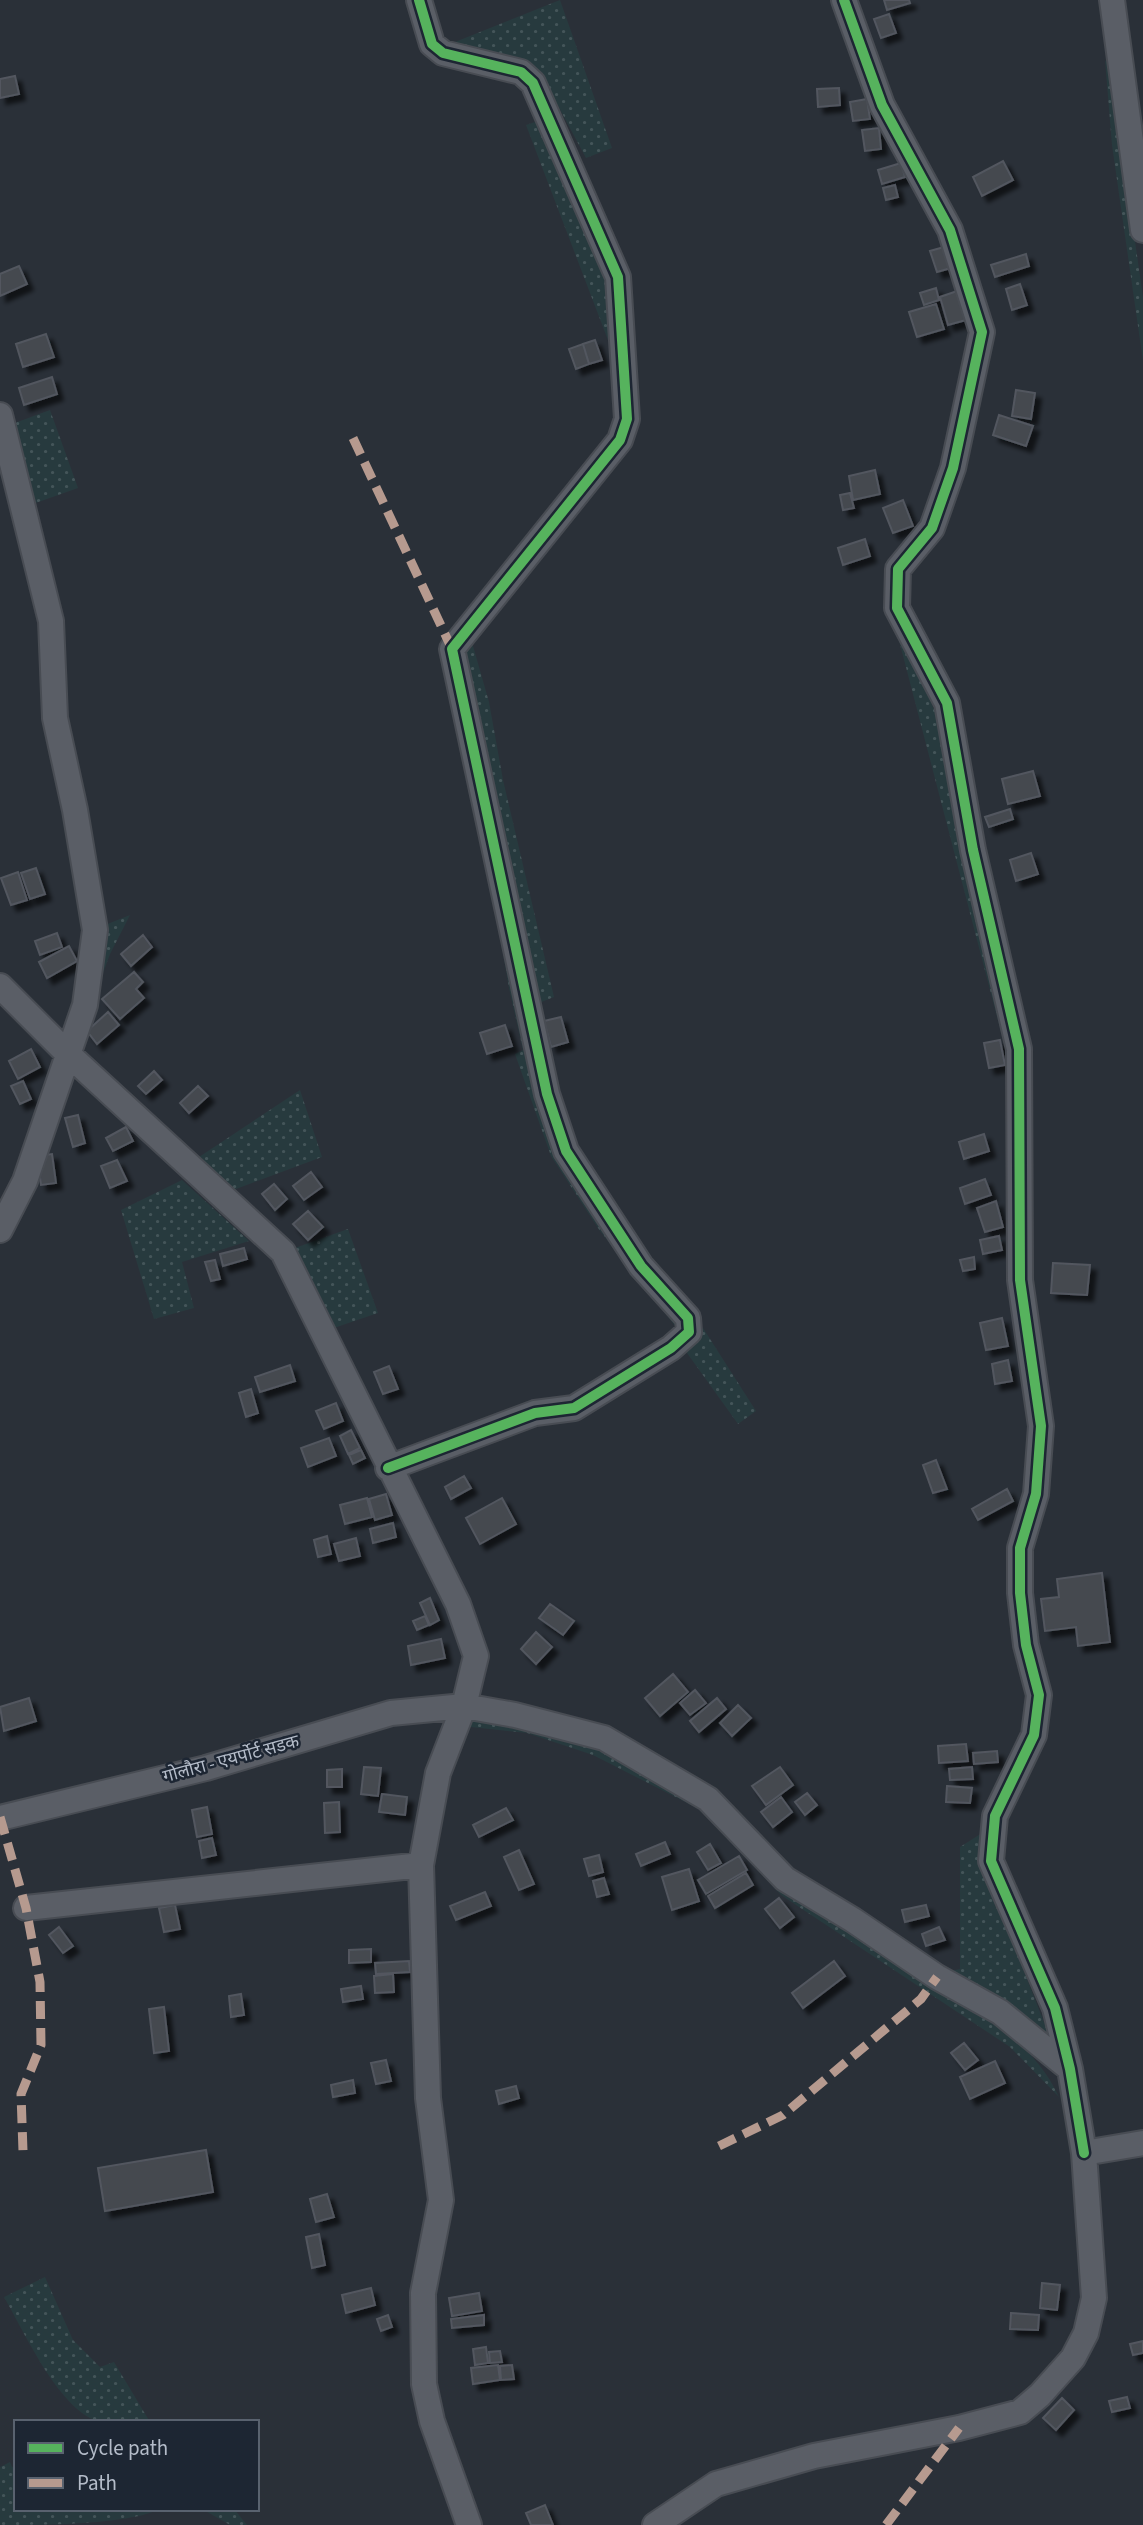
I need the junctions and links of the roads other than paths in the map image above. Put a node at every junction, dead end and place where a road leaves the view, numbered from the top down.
1 (419, 0) edge
2 (844, 0) edge
3 (1112, 0) edge
4 (1143, 230) edge
5 (0, 415) edge
6 (0, 986) edge
7 (66, 1053) junction
8 (0, 1230) edge
9 (388, 1468) junction
10 (464, 1706) junction
11 (0, 1818) edge
12 (421, 1864) junction
13 (26, 1908) dead end
14 (1070, 2070) junction
15 (1143, 2143) edge
16 (1084, 2153) junction
17 (468, 2525) edge
18 (655, 2525) edge

1 - 9 street
2 - 14 street
3 - 4 street
5 - 7 street
6 - 7 street
7 - 8 street
7 - 9 street
9 - 10 street
10 - 11 street, गोलौरा - एयर्पोर्ट सडक
10 - 12 street
10 - 14 street, गोलौरा - एयर्पोर्ट सडक
12 - 13 street
12 - 17 street
14 - 16 street
15 - 16 street
16 - 18 street

